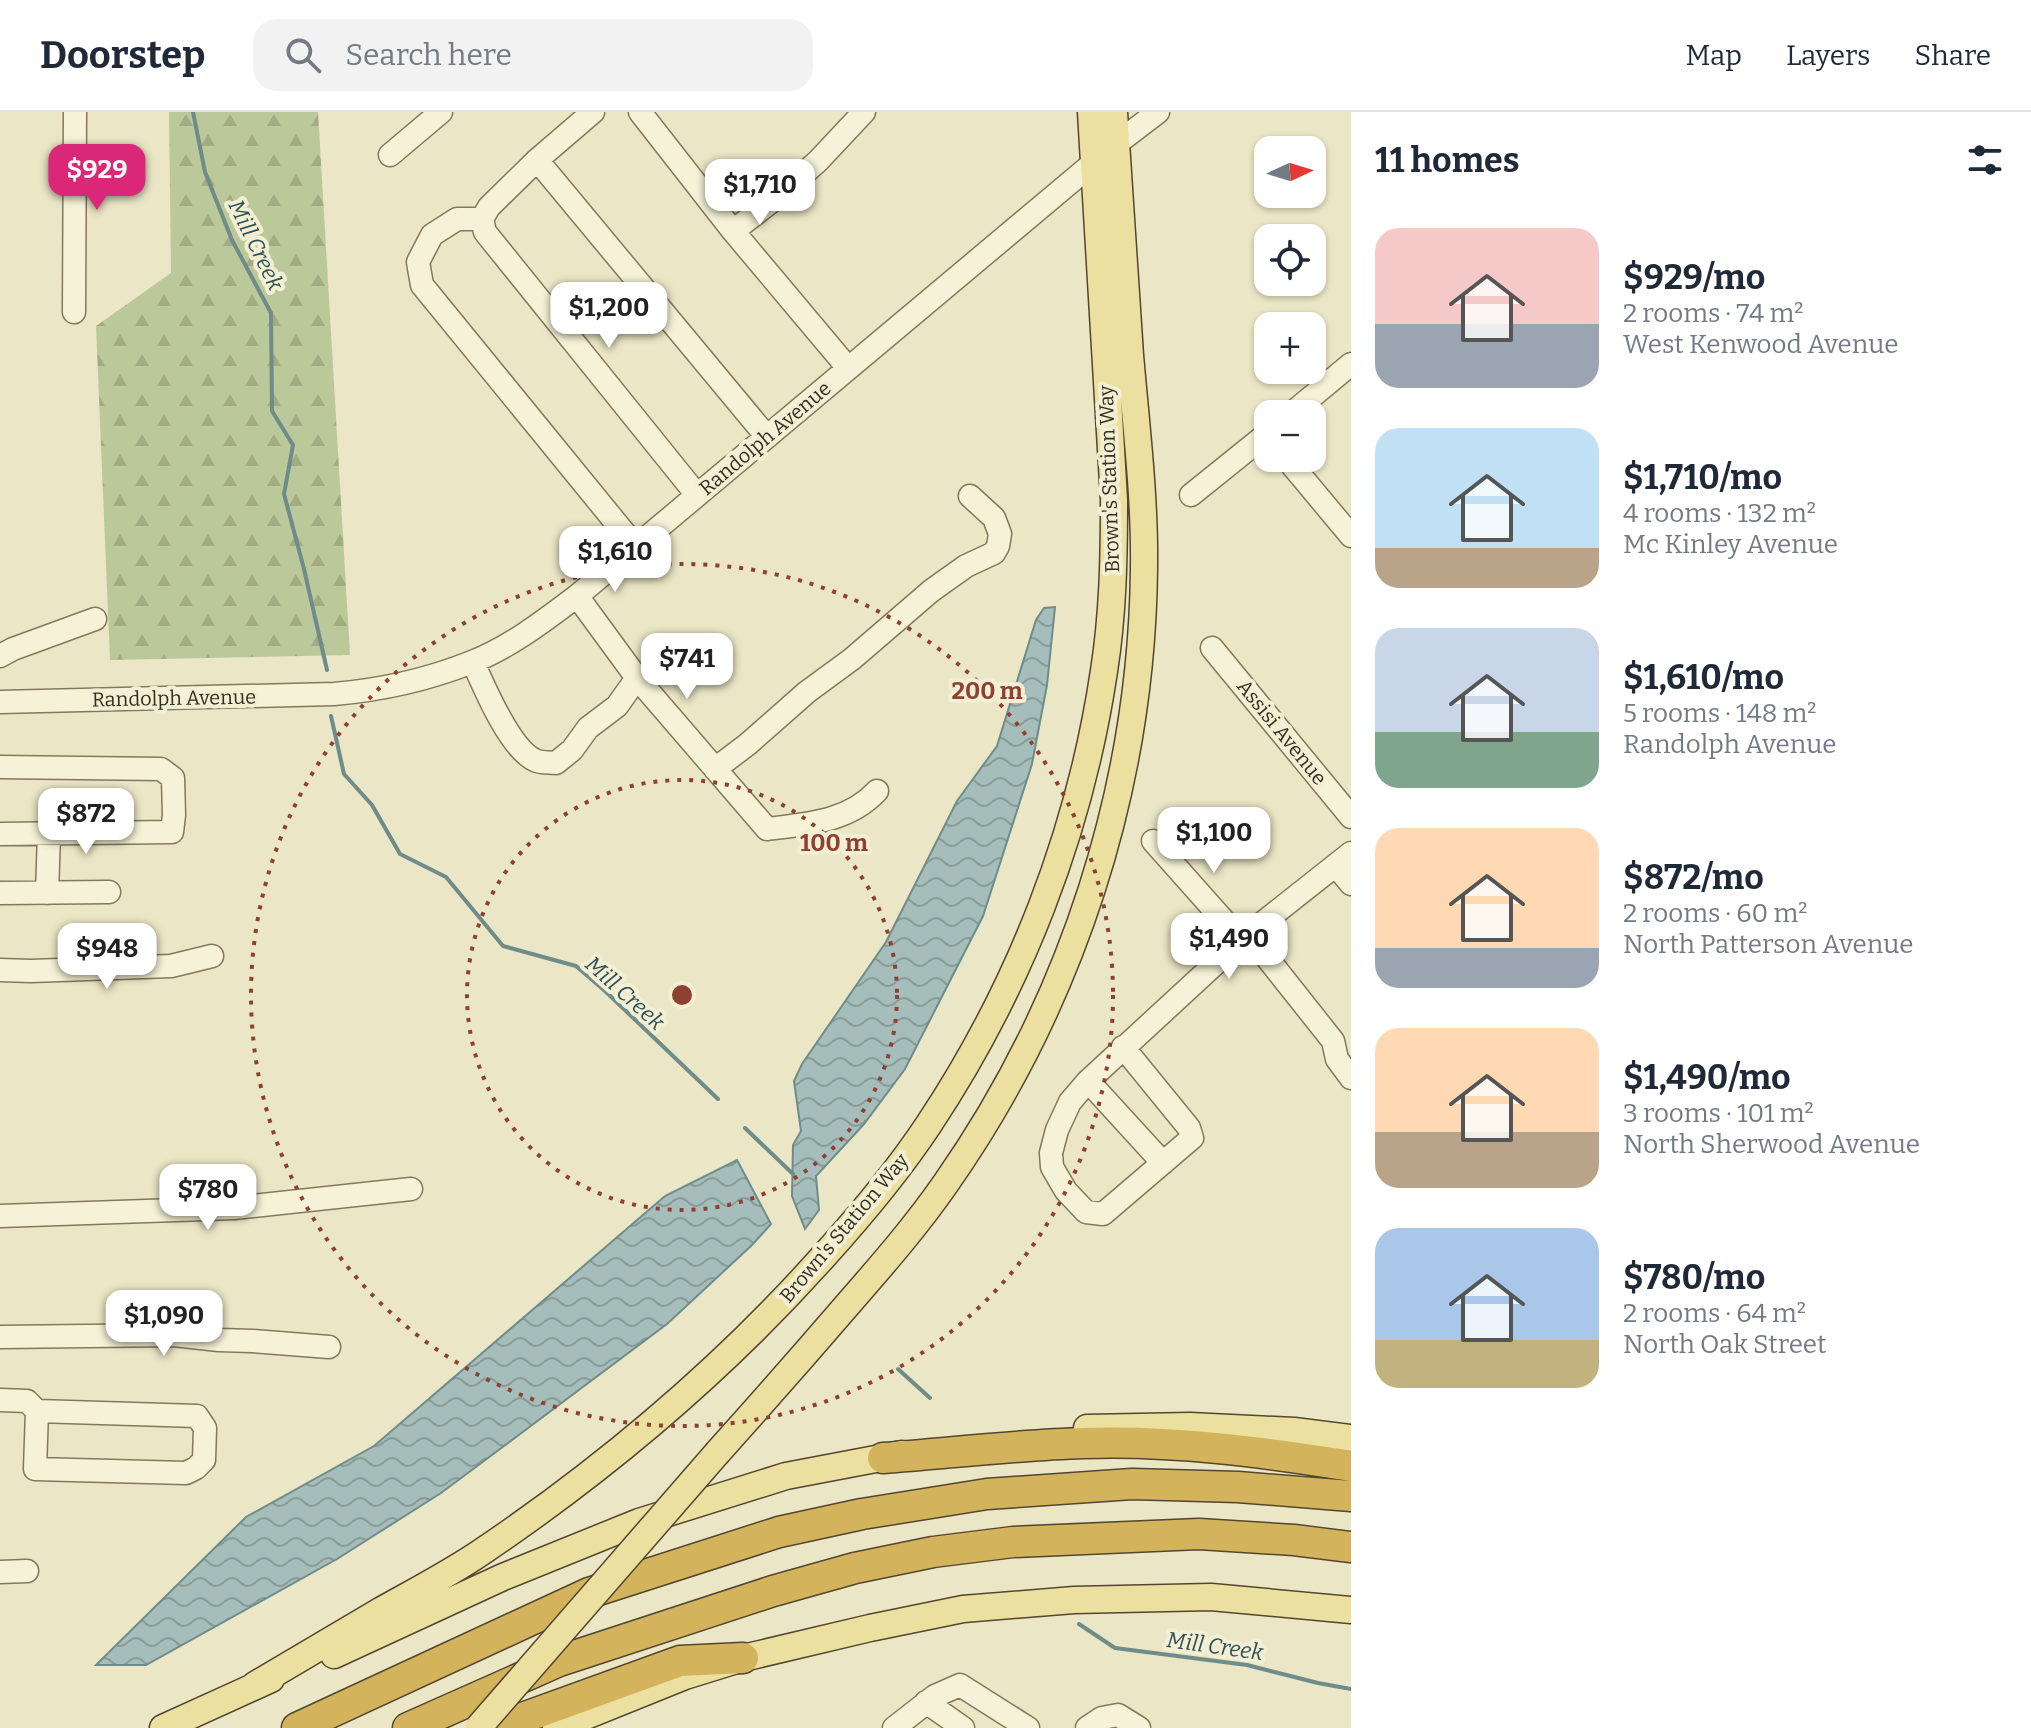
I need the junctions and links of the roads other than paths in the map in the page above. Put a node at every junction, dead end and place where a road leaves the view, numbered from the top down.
1 (75, 112) edge
2 (441, 112) edge
3 (593, 112) edge
4 (640, 112) edge
5 (864, 112) edge
6 (1091, 112) edge
7 (1114, 112) edge
8 (1158, 112) edge
9 (1116, 144) junction
10 (390, 155) dead end
11 (537, 160) junction
12 (1095, 162) junction
13 (486, 213) junction
14 (733, 231) junction
15 (74, 312) dead end
16 (1351, 364) edge
17 (848, 368) junction
18 (1308, 400) edge
19 (767, 437) junction
20 (1254, 446) edge
21 (1298, 472) edge
22 (697, 495) junction
23 (1191, 495) dead end
24 (970, 496) dead end
25 (1351, 536) edge
26 (635, 546) junction
27 (577, 596) junction
28 (95, 619) dead end
29 (1212, 648) dead end
30 (0, 656) edge
31 (473, 662) junction
32 (637, 678) junction
33 (0, 702) edge
34 (0, 767) edge
35 (715, 769) junction
36 (877, 791) dead end
37 (1351, 817) edge
38 (0, 834) edge
39 (49, 834) junction
40 (1153, 841) dead end
41 (1344, 860) edge
42 (1351, 884) edge
43 (109, 892) dead end
44 (0, 893) edge
45 (47, 893) junction
46 (1245, 938) junction
47 (212, 956) dead end
48 (0, 970) edge
49 (1123, 1047) junction
50 (1351, 1078) edge
51 (1086, 1082) junction
52 (1163, 1163) junction
53 (411, 1189) dead end
54 (0, 1216) edge
55 (0, 1337) edge
56 (329, 1347) dead end
57 (0, 1400) edge
58 (37, 1411) junction
59 (1351, 1438) edge
60 (883, 1458) junction
61 (1351, 1466) edge
62 (1351, 1496) edge
63 (1351, 1547) edge
64 (27, 1571) dead end
65 (0, 1572) edge
66 (1351, 1610) edge
67 (743, 1658) junction
68 (255, 1685) junction
69 (926, 1702) junction
70 (163, 1728) edge
71 (297, 1728) edge
72 (408, 1728) edge
73 (478, 1728) edge
74 (495, 1728) edge
75 (556, 1728) edge
76 (894, 1728) edge
77 (963, 1728) edge
78 (1028, 1728) edge
79 (1087, 1728) edge
80 (1139, 1728) edge

1 - 15 street
2 - 10 street
3 - 11 street
4 - 14 street
5 - 14 street
6 - 12 main road, Brown's Station Way
7 - 9 main road, Brown's Station Way
8 - 9 street, Randolph Avenue
9 - 12 street, Randolph Avenue
9 - 73 main road, Brown's Station Way, bridge
11 - 13 street
11 - 19 street
12 - 17 street, Randolph Avenue
12 - 68 main road, Brown's Station Way
13 - 22 street
13 - 26 street
14 - 17 street
16 - 18 street
17 - 19 street, Randolph Avenue
19 - 22 street, Randolph Avenue
20 - 23 street
21 - 25 street
22 - 26 street, Randolph Avenue
24 - 35 street
26 - 27 street, Randolph Avenue
27 - 31 street, Randolph Avenue
27 - 32 street
28 - 30 street
29 - 37 street, Assisi Avenue
31 - 32 street
31 - 33 street, Randolph Avenue
32 - 35 street
34 - 39 street
35 - 36 street
38 - 39 street
39 - 45 street
40 - 46 street
41 - 42 street
41 - 46 street
43 - 45 street
44 - 45 street
46 - 49 street
46 - 50 street
47 - 48 street
49 - 51 street
49 - 52 street
51 - 52 street
51 - 52 street
53 - 54 street
55 - 56 street
57 - 58 street
58 - 58 street
59 - 60 main road
60 - 61 highway
60 - 68 main road
62 - 71 highway
63 - 72 highway
64 - 65 street
66 - 67 main road
67 - 74 highway
67 - 75 main road
68 - 70 main road
69 - 76 street
69 - 77 street
69 - 78 street
79 - 80 street

